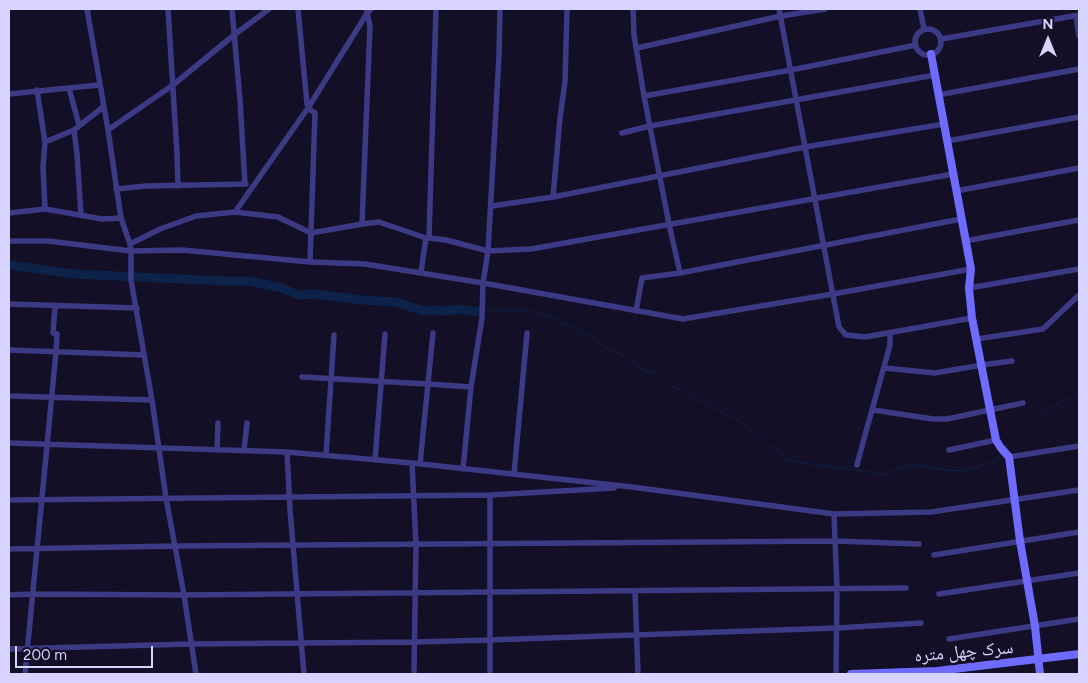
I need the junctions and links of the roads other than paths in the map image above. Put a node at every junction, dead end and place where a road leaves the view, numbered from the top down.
1 (87, 9) edge
2 (168, 9) edge
3 (232, 9) edge
4 (269, 9) edge
5 (298, 9) edge
6 (371, 9) edge
7 (436, 9) edge
8 (500, 9) edge
9 (568, 9) edge
10 (633, 9) edge
11 (779, 9) edge
12 (825, 9) edge
13 (920, 9) edge
14 (366, 12) edge
15 (1078, 15) edge
16 (781, 16) junction
17 (924, 29) junction
18 (234, 35) junction
19 (1079, 36) edge
20 (941, 39) junction
21 (916, 45) junction
22 (637, 48) junction
23 (931, 54) junction
24 (1079, 69) edge
25 (791, 70) junction
26 (935, 76) junction
27 (99, 85) junction
28 (173, 85) junction
29 (69, 88) junction
30 (37, 90) junction
31 (9, 94) edge
32 (938, 95) junction
33 (644, 96) junction
34 (796, 100) junction
35 (103, 107) junction
36 (308, 108) junction
37 (1079, 117) edge
38 (944, 124) junction
39 (79, 125) junction
40 (650, 126) junction
41 (74, 130) junction
42 (108, 130) junction
43 (622, 133) dead end
44 (947, 141) junction
45 (45, 142) junction
46 (805, 147) junction
47 (1079, 168) edge
48 (953, 174) junction
49 (660, 176) junction
50 (245, 184) junction
51 (254, 184) junction
52 (178, 186) junction
53 (116, 190) junction
54 (956, 191) junction
55 (553, 197) junction
56 (815, 198) junction
57 (492, 206) junction
58 (45, 209) junction
59 (234, 212) junction
60 (9, 213) edge
61 (81, 215) junction
62 (121, 218) junction
63 (961, 219) junction
64 (1079, 220) edge
65 (362, 224) junction
66 (670, 224) junction
67 (311, 233) junction
68 (427, 238) junction
69 (9, 241) edge
70 (965, 241) junction
71 (130, 244) junction
72 (824, 246) junction
73 (131, 251) junction
74 (488, 251) junction
75 (310, 262) junction
76 (971, 269) junction
77 (1079, 269) edge
78 (421, 272) junction
79 (680, 273) junction
80 (483, 283) junction
81 (969, 288) junction
82 (833, 294) junction
83 (1079, 295) edge
84 (9, 304) edge
85 (55, 306) junction
86 (137, 308) junction
87 (636, 311) junction
88 (972, 318) junction
89 (433, 333) dead end
90 (527, 333) dead end
91 (890, 333) junction
92 (385, 334) dead end
93 (334, 335) dead end
94 (977, 339) junction
95 (9, 350) edge
96 (56, 352) junction
97 (144, 355) junction
98 (1012, 362) dead end
99 (982, 365) junction
100 (884, 368) junction
101 (302, 377) dead end
102 (332, 379) junction
103 (381, 382) junction
104 (428, 384) junction
105 (471, 388) junction
106 (9, 396) edge
107 (52, 398) junction
108 (152, 400) junction
109 (1023, 403) dead end
110 (873, 410) junction
111 (990, 410) junction
112 (218, 423) dead end
113 (247, 423) dead end
114 (996, 440) junction
115 (9, 443) edge
116 (48, 445) junction
117 (1079, 446) edge
118 (158, 447) junction
119 (217, 449) junction
120 (244, 450) junction
121 (949, 450) dead end
122 (287, 452) junction
123 (1005, 453) junction
124 (326, 455) junction
125 (376, 460) junction
126 (412, 463) junction
127 (420, 464) junction
128 (857, 465) dead end
129 (463, 469) junction
130 (514, 474) junction
131 (632, 487) junction
132 (1079, 490) edge
133 (490, 495) junction
134 (413, 496) junction
135 (290, 497) junction
136 (166, 498) junction
137 (9, 500) edge
138 (41, 500) junction
139 (1014, 500) junction
140 (834, 514) junction
141 (1079, 532) edge
142 (835, 541) junction
143 (1020, 542) junction
144 (416, 544) junction
145 (490, 544) junction
146 (919, 544) dead end
147 (294, 545) junction
148 (176, 546) junction
149 (9, 549) edge
150 (37, 549) junction
151 (934, 555) dead end
152 (1079, 573) edge
153 (1027, 582) junction
154 (837, 588) junction
155 (906, 588) dead end
156 (635, 591) junction
157 (490, 592) junction
158 (415, 593) junction
159 (32, 594) junction
160 (297, 594) junction
161 (939, 594) dead end
162 (9, 595) edge
163 (184, 595) junction
164 (1079, 619) edge
165 (921, 623) dead end
166 (1035, 626) junction
167 (837, 628) junction
168 (636, 635) junction
169 (948, 639) dead end
170 (489, 640) junction
171 (414, 642) junction
172 (301, 643) junction
173 (191, 644) junction
174 (9, 649) edge
175 (28, 649) junction
176 (1079, 654) edge
177 (1038, 660) junction
178 (25, 674) edge
179 (196, 674) edge
180 (304, 674) edge
181 (414, 674) edge
182 (490, 674) edge
183 (638, 674) edge
184 (836, 674) edge
185 (851, 674) edge
186 (1040, 674) edge

1 - 27 street
2 - 28 street
3 - 18 street
4 - 18 street
5 - 36 street
6 - 14 street
7 - 68 street
8 - 57 street
9 - 55 street
10 - 22 street
11 - 16 street
12 - 16 street
13 - 17 street
14 - 36 street
14 - 65 street
15 - 19 street
15 - 20 street
16 - 22 street
16 - 25 street
17 - 20 street
17 - 21 street
18 - 28 street
18 - 50 street
20 - 23 street
21 - 23 street
21 - 25 street
22 - 33 street
23 - 26 street
24 - 32 street
25 - 33 street
25 - 34 street
26 - 32 street
26 - 34 street
27 - 29 street
27 - 35 street
28 - 42 street
28 - 52 street
29 - 30 street
29 - 39 street
30 - 31 street
30 - 45 street
32 - 38 street
33 - 40 street
34 - 40 street
34 - 46 street
35 - 39 street
35 - 42 street
36 - 51 street
36 - 67 street
37 - 44 street
38 - 44 street
38 - 46 street
39 - 41 street
40 - 43 street
40 - 49 street
41 - 45 street
41 - 61 street
42 - 53 street
44 - 48 street
45 - 58 street
46 - 49 street
46 - 56 street
47 - 54 street
48 - 54 street
48 - 56 street
49 - 55 street
49 - 66 street
50 - 51 street
50 - 52 street
51 - 59 street
52 - 53 street
53 - 62 street
54 - 63 street
55 - 57 street
56 - 66 street
56 - 72 street
57 - 74 street
58 - 60 street
58 - 61 street
59 - 67 street
59 - 71 street
61 - 62 street
62 - 71 street
63 - 70 street
63 - 72 street
64 - 70 street
65 - 67 street
65 - 68 street
66 - 74 street
66 - 79 street
67 - 75 street
68 - 74 street
68 - 78 street
69 - 73 street
70 - 76 street
71 - 73 street
72 - 79 street
72 - 82 street
73 - 75 street
73 - 86 street
74 - 80 street
75 - 78 street
76 - 81 street
76 - 82 street
77 - 81 street
78 - 80 street
79 - 87 street
80 - 87 street
80 - 105 street
81 - 88 street
82 - 87 street
82 - 91 street
83 - 94 street
84 - 85 street
85 - 86 street
85 - 96 street
86 - 97 street
88 - 91 street
88 - 94 street
89 - 104 street
90 - 130 street
91 - 100 street
92 - 103 street
93 - 102 street
94 - 99 street
95 - 96 street
96 - 97 street
96 - 107 street
97 - 108 street
98 - 99 street
99 - 100 street
99 - 111 street
100 - 110 street
101 - 102 street
102 - 103 street
102 - 124 street
103 - 104 street
103 - 125 street
104 - 105 street
104 - 127 street
105 - 129 street
106 - 107 street
107 - 108 street
107 - 116 street
108 - 118 street
109 - 111 street
110 - 111 street
110 - 128 street
111 - 114 street
112 - 119 street
113 - 120 street
114 - 121 street
114 - 123 street
115 - 116 street
116 - 118 street
116 - 138 street
117 - 123 street
118 - 119 street
118 - 136 street
119 - 120 street
120 - 122 street
122 - 124 street
122 - 135 street
123 - 139 street
124 - 125 street
125 - 126 street
126 - 127 street
126 - 134 street
127 - 129 street
129 - 130 street
130 - 131 street
131 - 133 street
131 - 140 street
132 - 139 street
133 - 134 street
133 - 145 street
134 - 135 street
134 - 144 street
135 - 136 street
135 - 147 street
136 - 138 street
136 - 148 street
137 - 138 street
138 - 150 street
139 - 140 street
139 - 143 street
140 - 142 street
141 - 143 street
142 - 145 street
142 - 146 street
142 - 154 street
143 - 151 street
143 - 153 street
144 - 145 street
144 - 147 street
144 - 158 street
145 - 157 street
147 - 148 street
147 - 160 street
148 - 150 street
148 - 163 street
149 - 150 street
150 - 159 street
152 - 153 street
153 - 161 street
153 - 166 street
154 - 155 street
154 - 156 street
154 - 167 street
156 - 157 street
156 - 168 street
157 - 158 street
157 - 170 street
158 - 160 street
158 - 171 street
159 - 162 street
159 - 163 street
159 - 175 street
160 - 163 street
160 - 172 street
163 - 173 street
164 - 166 street
165 - 167 street
166 - 169 street
166 - 177 street
167 - 168 street
167 - 184 street
168 - 170 street
168 - 183 street
170 - 171 street
170 - 182 street
171 - 172 street
171 - 181 street
172 - 173 street
172 - 180 street
173 - 175 street
173 - 179 street
174 - 175 street
175 - 178 street
176 - 177 street, سرک چهل متره
177 - 185 street, سرک چهل متره
177 - 186 street

